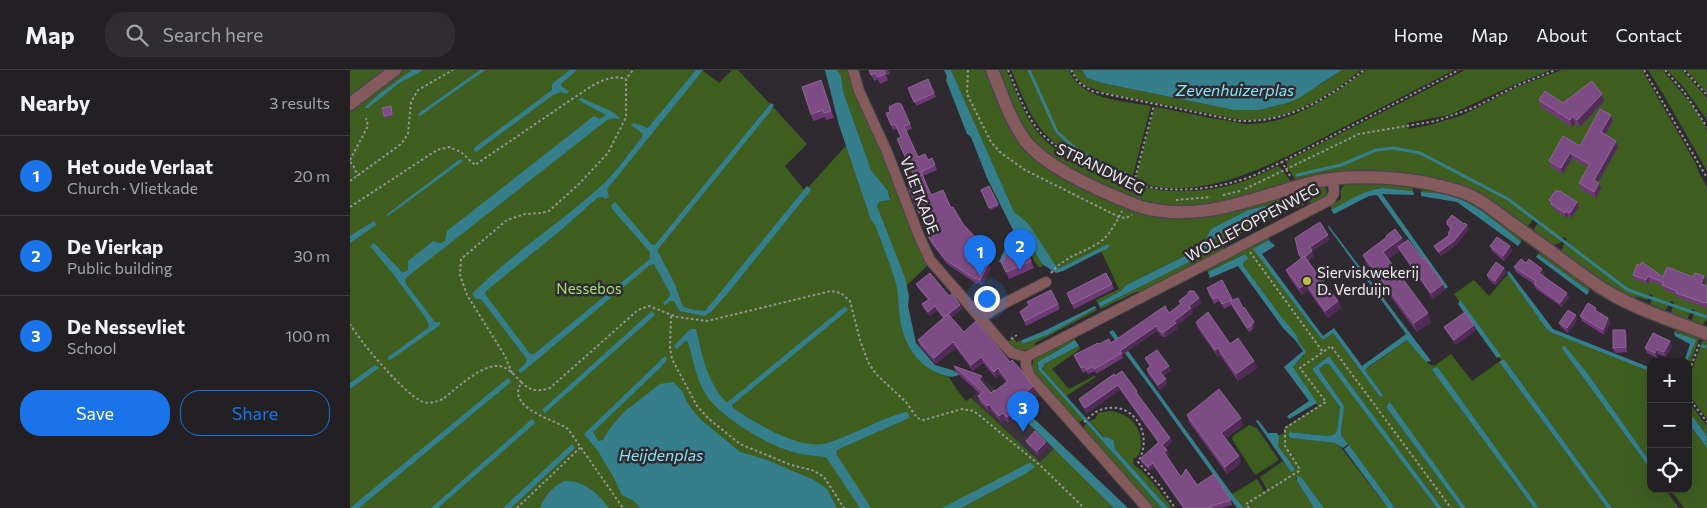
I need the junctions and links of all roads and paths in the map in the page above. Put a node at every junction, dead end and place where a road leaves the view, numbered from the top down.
1 (395, 70) edge
2 (453, 70) edge
3 (634, 70) edge
4 (853, 70) edge
5 (968, 70) edge
6 (992, 70) edge
7 (1008, 70) edge
8 (1071, 70) edge
9 (1364, 70) edge
10 (1459, 70) edge
11 (1556, 70) edge
12 (1644, 70) edge
13 (1665, 70) edge
14 (1684, 70) edge
15 (626, 79) junction
16 (1707, 95) edge
17 (350, 104) edge
18 (366, 118) dead end
19 (1707, 127) edge
20 (350, 161) edge
21 (1282, 162) junction
22 (1286, 170) junction
23 (358, 176) junction
24 (1707, 178) edge
25 (1332, 179) junction
26 (350, 181) edge
27 (1296, 187) junction
28 (1222, 195) dead end
29 (1215, 197) dead end
30 (1174, 200) dead end
31 (350, 207) edge
32 (1141, 207) junction
33 (1244, 245) junction
34 (1058, 263) dead end
35 (1048, 278) joint
36 (672, 316) junction
37 (980, 318) junction
38 (350, 324) edge
39 (1705, 333) edge
40 (1323, 352) junction
41 (1026, 358) junction
42 (1692, 365) edge
43 (512, 373) junction
44 (521, 382) junction
45 (1692, 402) edge
46 (1707, 422) edge
47 (1082, 424) dead end
48 (581, 447) junction
49 (517, 508) edge
50 (623, 508) edge
51 (844, 508) edge
52 (1084, 508) edge
53 (1146, 508) edge
54 (1175, 508) edge
55 (1249, 508) edge
56 (1451, 508) edge

1 - 17 street
2 - 23 path
3 - 15 path
4 - 37 street, VLIETKADE
5 - 32 path
6 - 32 street, STRANDWEG
7 - 21 path
8 - 9 path
10 - 21 path
11 - 22 path
12 - 24 path
13 - 19 path
14 - 16 path
15 - 31 path
15 - 43 path
18 - 20 path
20 - 23 path
21 - 22 path
22 - 27 path
22 - 28 path
23 - 26 path
25 - 27 street, STRANDWEG
25 - 33 street, WOLLEFOPPENWEG
25 - 39 street, WOLLEFOPPENWEG
27 - 32 street, STRANDWEG
29 - 30 path
33 - 40 path
33 - 41 street, WOLLEFOPPENWEG
34 - 35 path
35 - 37 street
36 - 44 path
36 - 51 path
36 - 52 path
37 - 41 street, VLIETKADE
38 - 43 path
39 - 42 path
40 - 55 path
40 - 56 path
41 - 53 street
43 - 44 path
44 - 48 path
45 - 46 path
47 - 54 path
48 - 49 path
48 - 50 path

